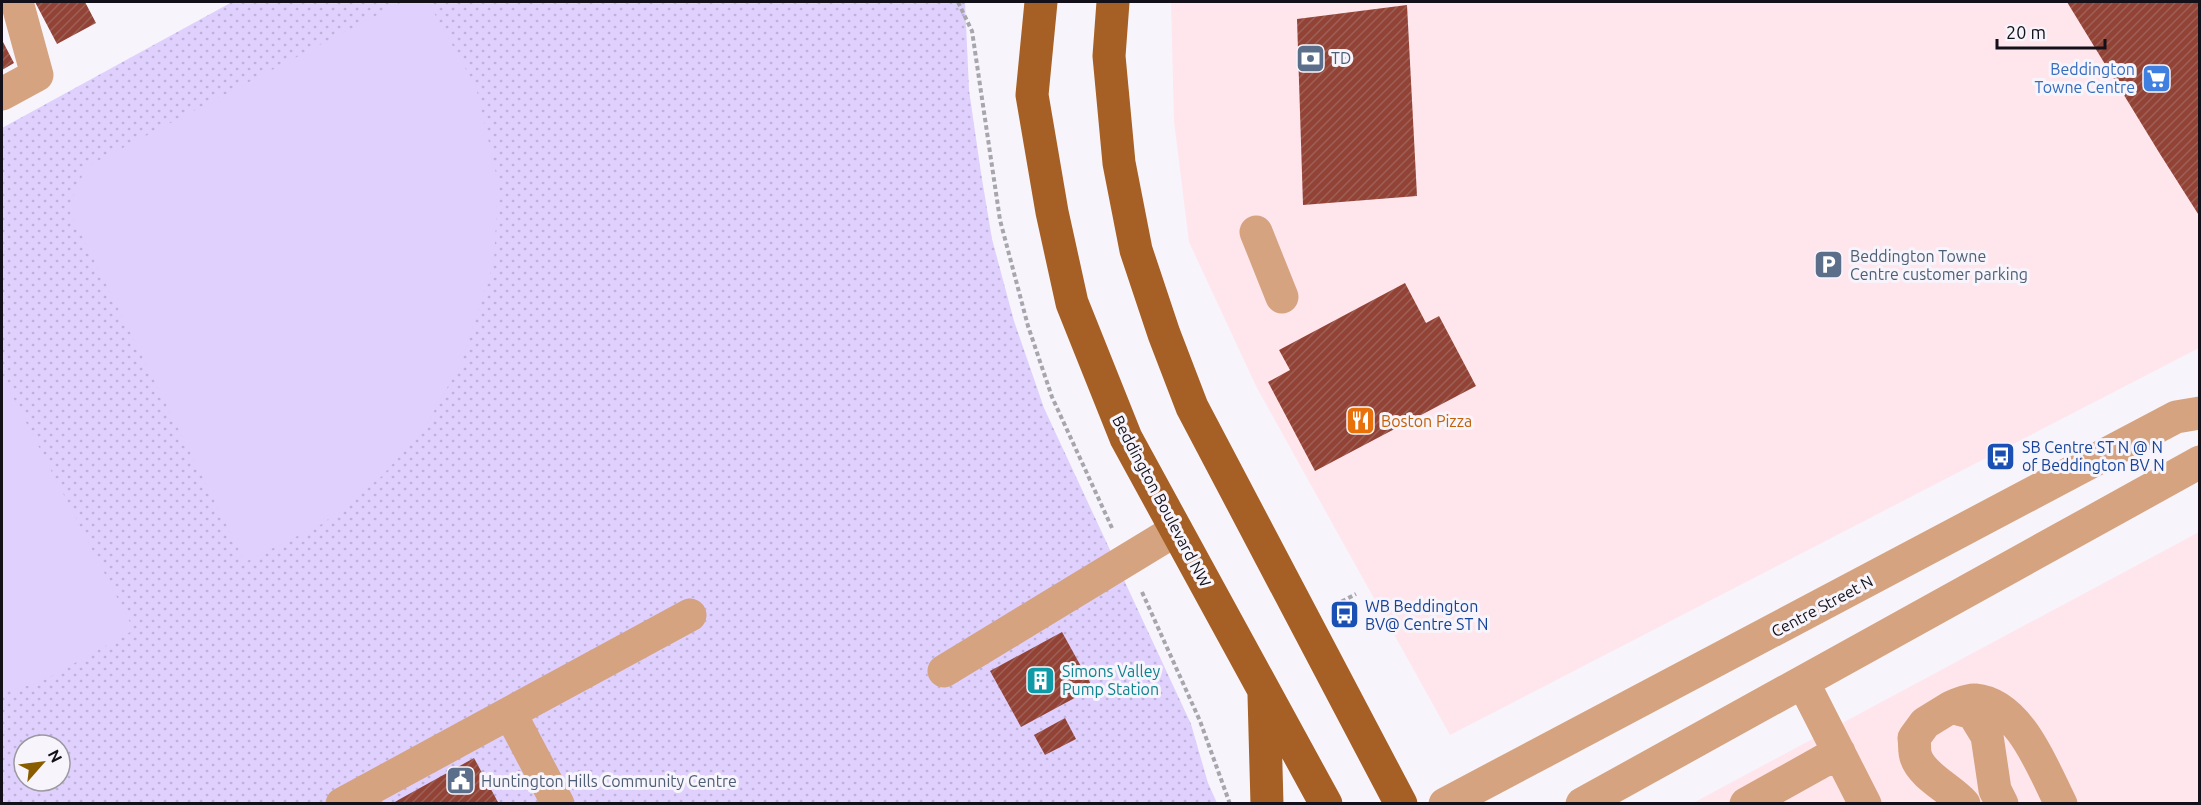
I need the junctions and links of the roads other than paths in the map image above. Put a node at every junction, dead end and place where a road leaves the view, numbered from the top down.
1 (17, 2) edge
2 (1041, 2) edge
3 (1113, 2) edge
4 (2, 94) edge
5 (1256, 232) dead end
6 (1282, 297) dead end
7 (2199, 413) edge
8 (2199, 462) edge
9 (1176, 530) junction
10 (690, 615) dead end
11 (945, 671) dead end
12 (1803, 682) junction
13 (1264, 690) junction
14 (1951, 707) junction
15 (510, 713) junction
16 (1839, 752) junction
17 (342, 804) edge
18 (558, 804) edge
19 (1266, 804) edge
20 (1326, 804) edge
21 (1401, 804) edge
22 (1445, 804) edge
23 (1582, 804) edge
24 (1746, 804) edge
25 (1865, 804) edge
26 (1964, 804) edge
27 (2002, 804) edge
28 (2061, 804) edge

1 - 4 street
2 - 9 main road, Beddington Boulevard NW
3 - 21 main road
5 - 6 street
7 - 22 street, Centre Street N
8 - 12 street
9 - 11 street
9 - 13 main road, Beddington Boulevard NW
10 - 15 street
12 - 16 street
12 - 23 street
13 - 19 main road
13 - 20 main road, Beddington Boulevard NW
14 - 26 street
14 - 27 street
14 - 28 street
15 - 17 street
15 - 18 street
16 - 24 street
16 - 25 street

